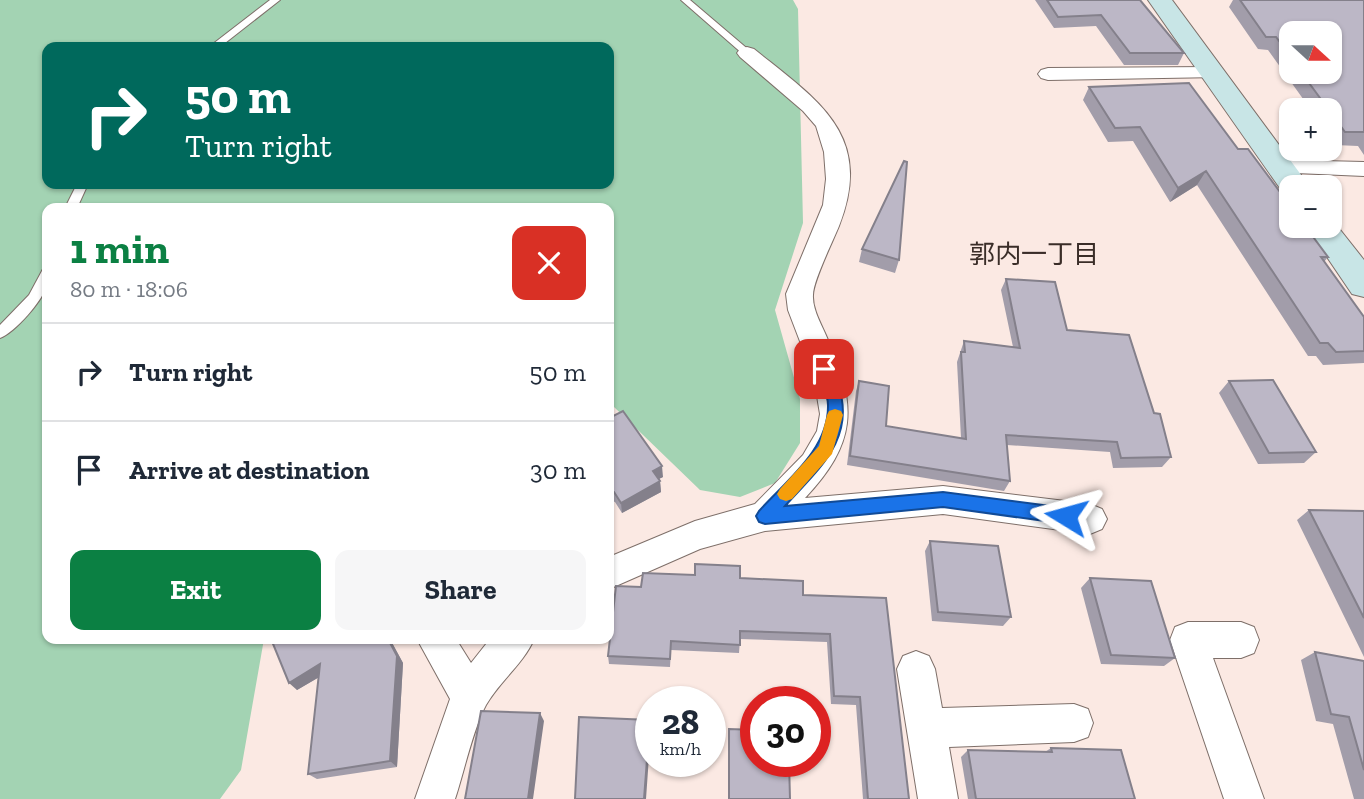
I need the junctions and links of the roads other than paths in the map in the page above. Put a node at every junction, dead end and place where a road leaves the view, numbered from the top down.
1 (276, 0) edge
2 (685, 0) edge
3 (1160, 0) edge
4 (221, 42) edge
5 (747, 53) joint
6 (1213, 73) junction
7 (1048, 74) dead end
8 (1364, 169) edge
9 (1287, 175) edge
10 (1307, 175) edge
11 (1331, 238) edge
12 (42, 285) edge
13 (1364, 285) edge
14 (0, 332) edge
15 (765, 516) junction
16 (1090, 519) dead end
17 (614, 571) edge
18 (1241, 640) dead end
19 (438, 644) edge
20 (511, 644) edge
21 (916, 668) dead end
22 (470, 695) junction
23 (1074, 723) dead end
24 (926, 728) junction
25 (435, 799) edge
26 (938, 799) edge
27 (1244, 799) edge

1 - 4 lane
2 - 5 lane
3 - 6 street
5 - 15 street
6 - 7 street
6 - 9 street
8 - 10 street
11 - 13 street
12 - 14 lane
15 - 16 street
15 - 17 street
18 - 27 street
19 - 22 street
20 - 22 street
21 - 24 street
22 - 25 street
23 - 24 street
24 - 26 street

